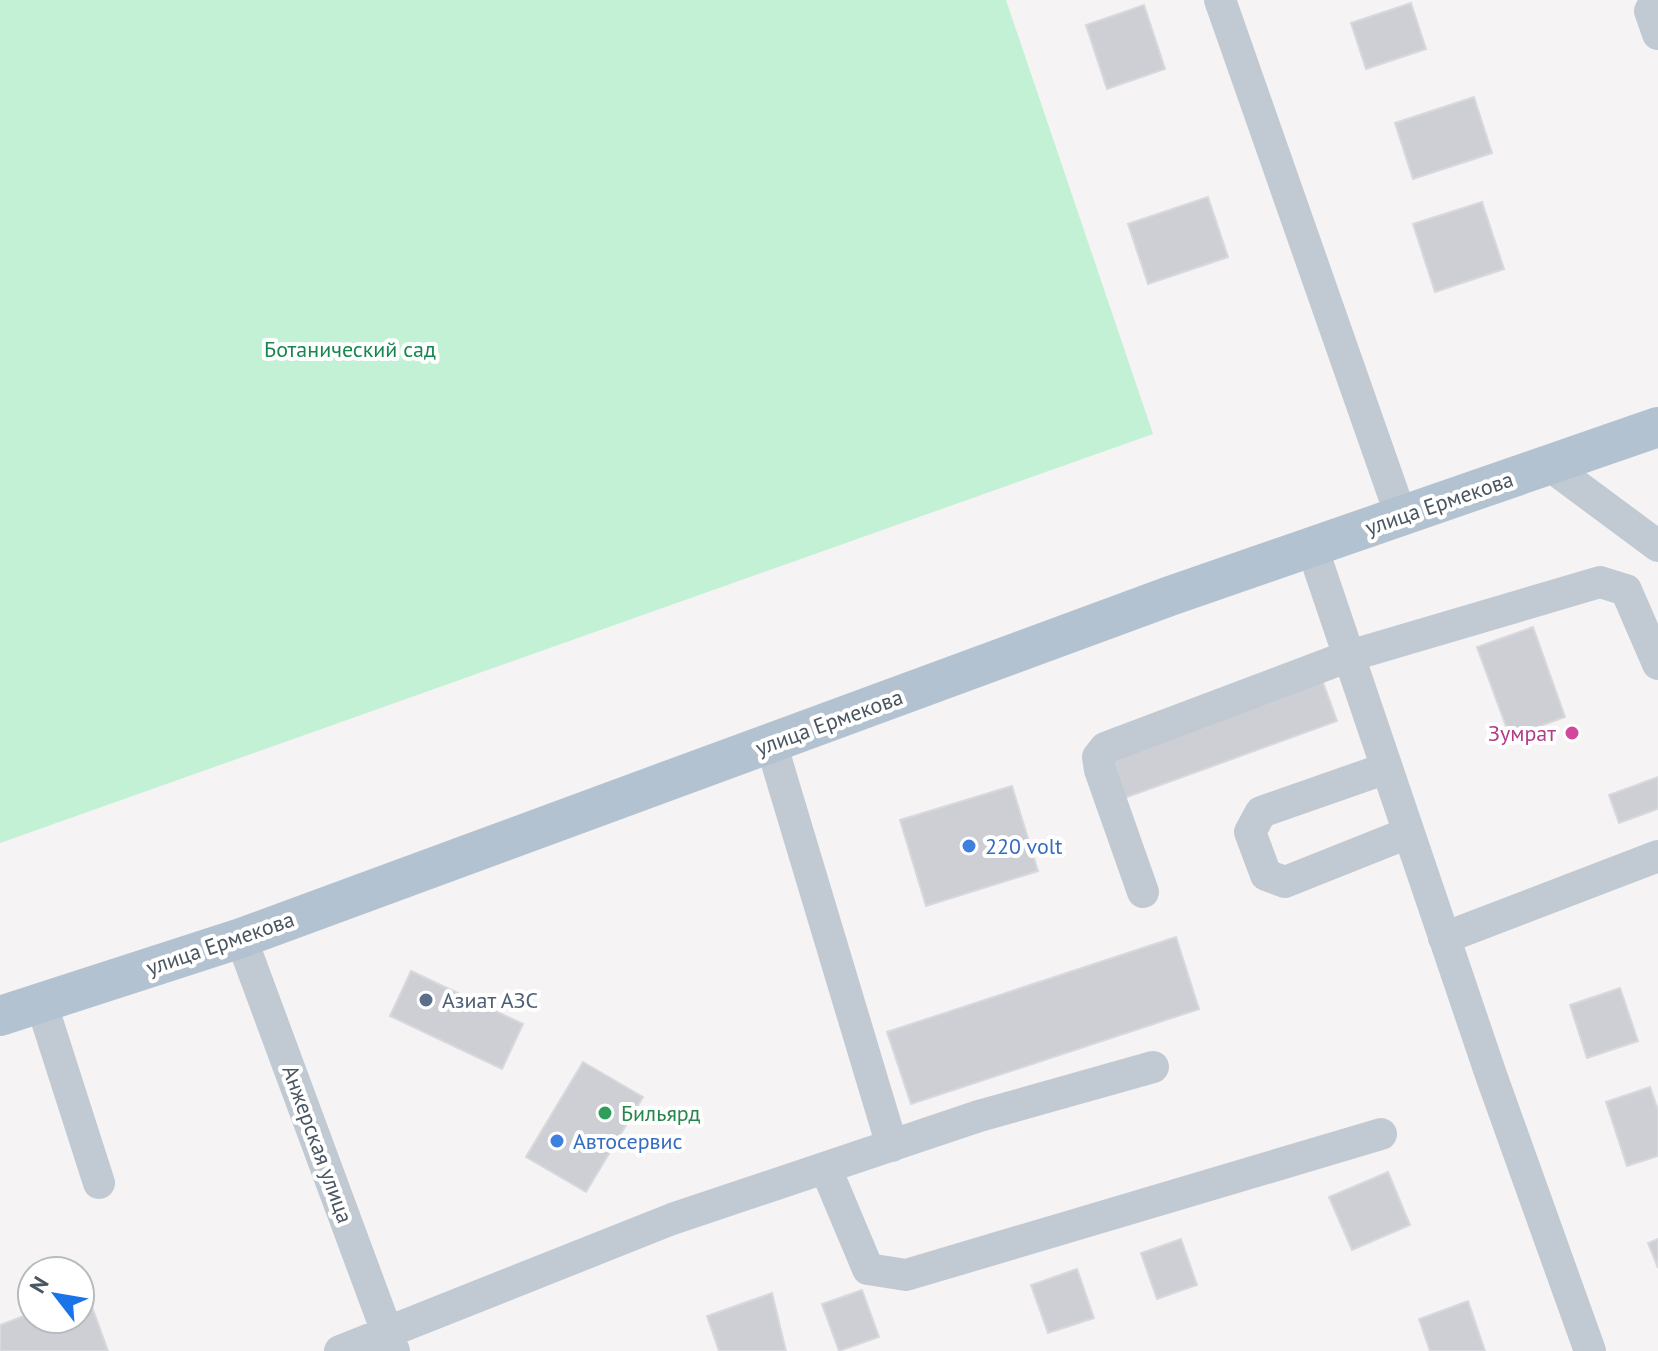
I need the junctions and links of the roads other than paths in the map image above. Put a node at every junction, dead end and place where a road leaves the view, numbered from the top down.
1 (1220, 0) edge
2 (1656, 0) edge
3 (1658, 34) edge
4 (1658, 427) edge
5 (1549, 465) junction
6 (1401, 516) junction
7 (1658, 546) edge
8 (1312, 547) junction
9 (1349, 656) junction
10 (1658, 664) edge
11 (771, 743) junction
12 (1387, 768) junction
13 (1408, 833) junction
14 (1658, 856) edge
15 (1143, 892) dead end
16 (241, 938) junction
17 (1444, 938) junction
18 (41, 1002) junction
19 (0, 1016) edge
20 (1153, 1067) dead end
21 (1381, 1134) dead end
22 (892, 1146) junction
23 (826, 1169) junction
24 (99, 1183) dead end
25 (391, 1342) edge
26 (340, 1351) edge
27 (1590, 1351) edge

1 - 6 street
2 - 3 street
4 - 5 main road, улица Ермекова
5 - 6 main road, улица Ермекова
5 - 7 street
6 - 8 main road, улица Ермекова
8 - 9 street
8 - 11 main road, улица Ермекова
9 - 10 street
9 - 12 street
9 - 15 street
11 - 16 main road, улица Ермекова
11 - 22 street
12 - 13 street
12 - 13 street
13 - 17 street
14 - 17 street
16 - 18 main road, улица Ермекова
16 - 25 street, Анжерская улица
17 - 27 street
18 - 19 main road, улица Ермекова
18 - 24 street
20 - 22 street
21 - 23 street
22 - 23 street
23 - 25 street
25 - 26 street

